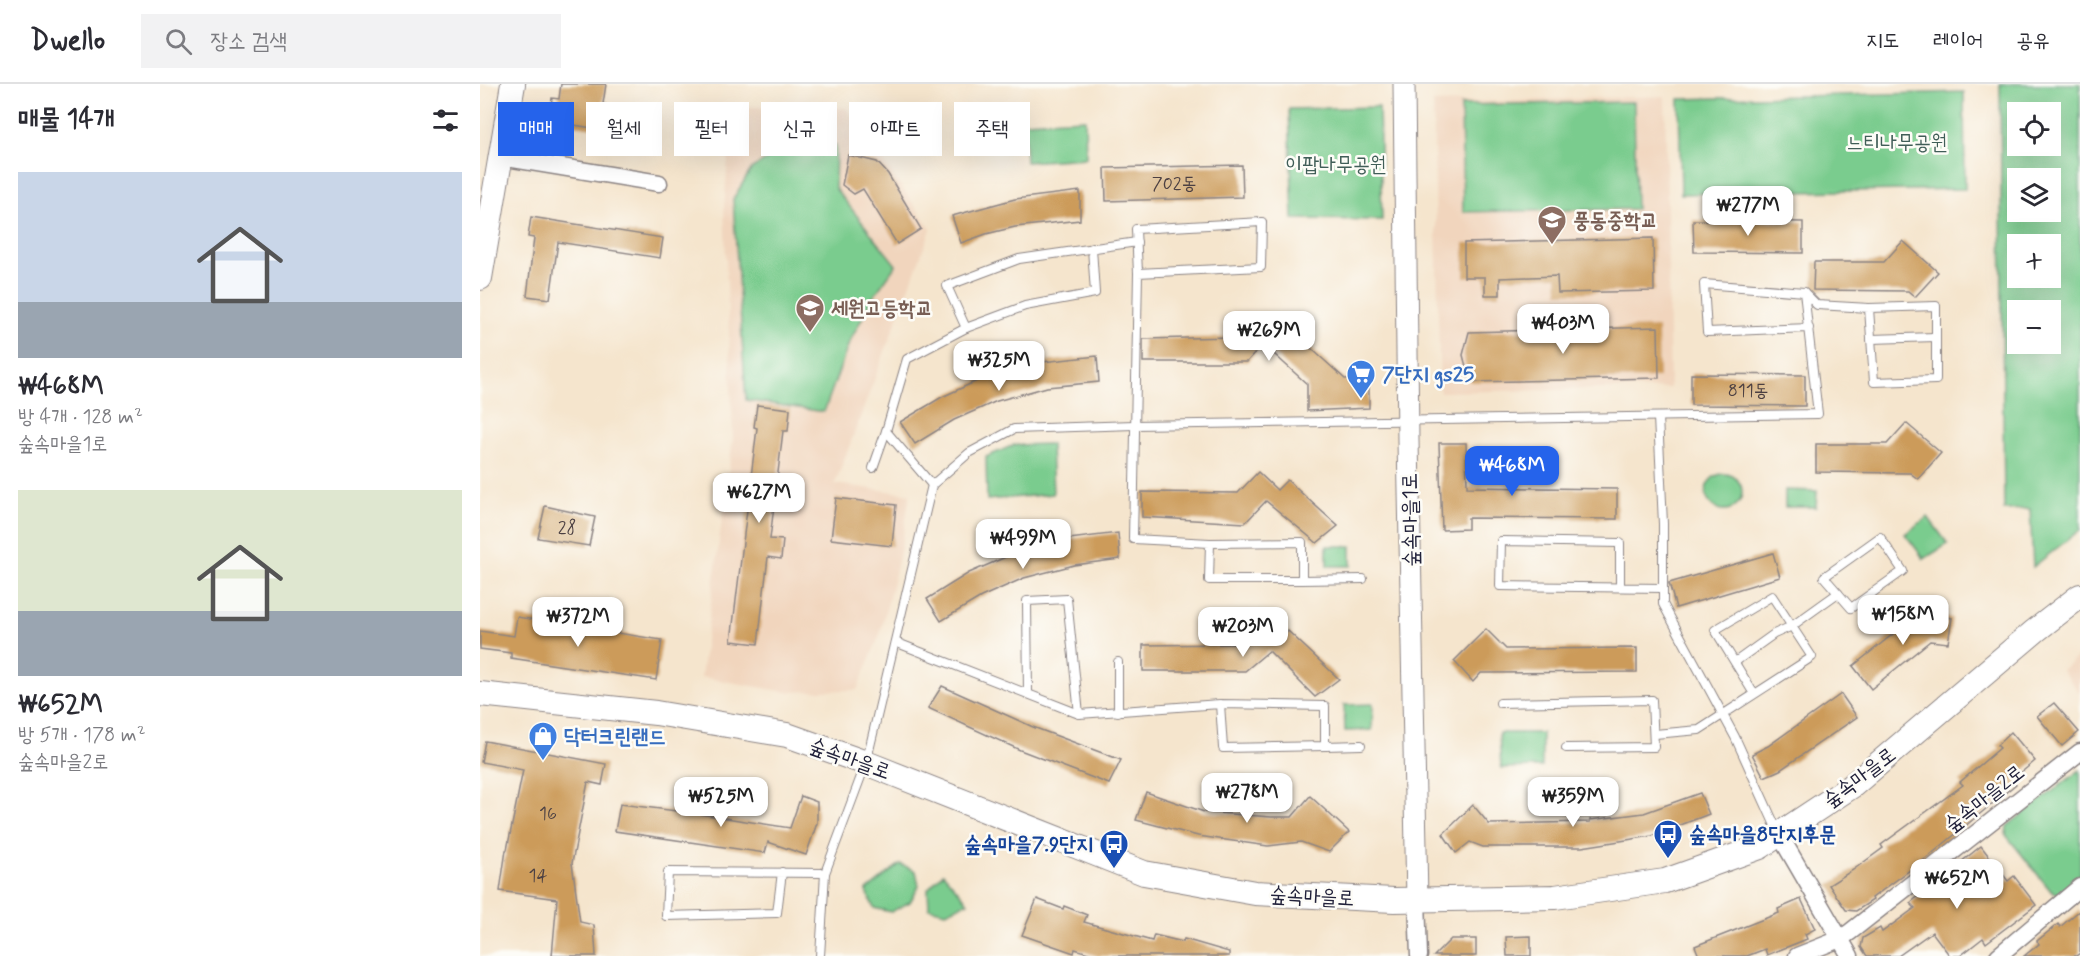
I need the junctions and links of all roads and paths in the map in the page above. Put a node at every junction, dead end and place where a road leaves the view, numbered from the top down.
1 (513, 84) edge
2 (1404, 84) edge
3 (500, 157) junction
4 (659, 183) dead end
5 (1137, 242) junction
6 (1092, 248) junction
7 (1138, 273) junction
8 (480, 278) edge
9 (1804, 292) junction
10 (1869, 308) junction
11 (966, 328) junction
12 (1809, 328) junction
13 (1936, 337) junction
14 (1871, 339) junction
15 (1658, 417) junction
16 (1408, 420) junction
17 (1134, 425) junction
18 (886, 431) junction
19 (873, 468) dead end
20 (932, 485) junction
21 (1210, 543) junction
22 (1363, 579) dead end
23 (1302, 580) junction
24 (1620, 587) junction
25 (1663, 588) junction
26 (1838, 593) junction
27 (2080, 596) edge
28 (1792, 626) junction
29 (895, 642) junction
30 (1118, 662) dead end
31 (1735, 662) junction
32 (480, 694) edge
33 (1028, 694) junction
34 (1754, 694) junction
35 (1500, 703) dead end
36 (1220, 705) junction
37 (1118, 712) junction
38 (1079, 714) junction
39 (1723, 715) junction
40 (1655, 734) junction
41 (1361, 745) dead end
42 (1325, 746) junction
43 (1566, 748) dead end
44 (2080, 752) edge
45 (866, 763) junction
46 (1779, 834) junction
47 (782, 872) junction
48 (825, 873) junction
49 (2080, 887) edge
50 (1417, 900) junction
51 (1840, 939) junction
52 (820, 956) edge
53 (1419, 956) edge
54 (1797, 956) edge
55 (1850, 956) edge
56 (1998, 956) edge

1 - 3 main road
2 - 16 street, 숲속마을1로
3 - 4 street
3 - 8 main road
5 - 6 lane
5 - 7 lane
5 - 7 lane
6 - 11 lane
6 - 11 lane
7 - 17 lane
9 - 10 lane
9 - 12 lane
9 - 12 lane
10 - 13 lane
10 - 14 lane
11 - 18 lane
12 - 15 lane
13 - 14 lane
13 - 14 lane
15 - 16 lane
15 - 25 lane
16 - 17 lane
16 - 50 street, 숲속마을1로
17 - 20 lane
17 - 21 lane
18 - 19 lane
18 - 20 lane
20 - 29 lane
21 - 23 lane
21 - 23 lane
22 - 23 lane
24 - 24 lane
24 - 25 lane
25 - 39 lane
26 - 26 lane
26 - 28 lane
27 - 46 main road, 숲속마을로
28 - 31 lane
28 - 31 lane
28 - 34 lane
29 - 33 lane
29 - 45 lane
30 - 37 lane
31 - 34 lane
32 - 45 main road, 숲속마을로
33 - 38 lane
33 - 38 lane
34 - 39 lane
35 - 40 lane
36 - 37 lane
36 - 42 lane
36 - 42 lane
37 - 38 lane
39 - 40 lane
39 - 46 lane
40 - 43 lane
41 - 42 lane
44 - 51 street, 숲속마을2로
45 - 48 lane
45 - 50 main road, 숲속마을로
46 - 50 main road, 숲속마을로
46 - 51 street
47 - 47 lane
47 - 48 lane
48 - 52 lane
49 - 56 street
50 - 53 street, 숲속마을1로
51 - 54 street, 숲속마을2로
51 - 55 street

